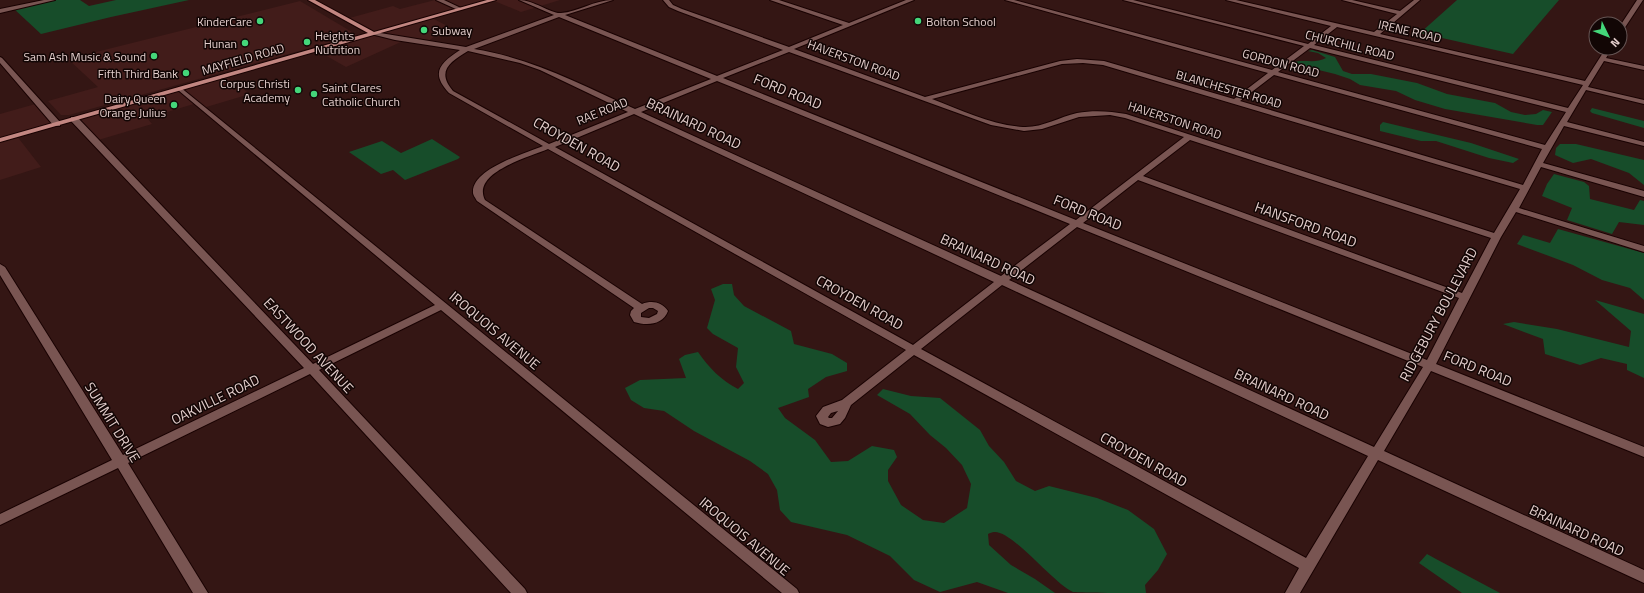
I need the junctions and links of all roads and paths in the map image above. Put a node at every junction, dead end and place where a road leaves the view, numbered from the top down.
1 (52, 0) edge
2 (310, 0) edge
3 (439, 0) edge
4 (493, 0) edge
5 (522, 0) edge
6 (610, 0) edge
7 (666, 0) edge
8 (773, 0) edge
9 (893, 0) edge
10 (911, 0) edge
11 (1008, 0) edge
12 (1126, 0) edge
13 (1229, 0) edge
14 (1345, 0) edge
15 (1417, 0) edge
16 (1640, 0) edge
17 (904, 3) junction
18 (460, 9) junction
19 (0, 11) edge
20 (1401, 13) junction
21 (558, 15) junction
22 (1628, 19) edge
23 (849, 25) junction
24 (1336, 25) junction
25 (374, 34) junction
26 (1376, 34) junction
27 (1309, 46) junction
28 (467, 49) junction
29 (789, 49) junction
30 (1604, 56) edge
31 (0, 59) edge
32 (1602, 59) junction
33 (1644, 68) edge
34 (1274, 72) junction
35 (716, 78) junction
36 (1586, 86) junction
37 (180, 89) junction
38 (924, 98) junction
39 (1235, 102) junction
40 (1644, 102) edge
41 (1570, 111) junction
42 (635, 112) junction
43 (74, 119) junction
44 (1562, 123) junction
45 (57, 124) junction
46 (1190, 137) junction
47 (0, 140) edge
48 (1644, 144) edge
49 (550, 146) junction
50 (1547, 148) junction
51 (1538, 164) junction
52 (1138, 177) junction
53 (1525, 188) junction
54 (1644, 194) edge
55 (1514, 209) junction
56 (1076, 224) junction
57 (1496, 237) junction
58 (1644, 249) edge
59 (0, 267) edge
60 (1001, 281) junction
61 (1465, 297) junction
62 (443, 305) junction
63 (640, 307) dead end
64 (914, 350) junction
65 (1430, 364) junction
66 (312, 368) junction
67 (846, 403) dead end
68 (1376, 452) junction
69 (1644, 452) edge
70 (120, 462) junction
71 (0, 520) edge
72 (1308, 566) junction
73 (1644, 577) edge
74 (201, 593) edge
75 (520, 593) edge
76 (792, 593) edge
77 (1292, 593) edge

1 - 19 street
2 - 25 main road, BRAINARD ROAD
3 - 18 street
4 - 18 main road, MAYFIELD ROAD
5 - 21 street, FORD ROAD
6 - 21 street
7 - 29 street, HAVERSTON ROAD
8 - 23 street
9 - 17 street
10 - 17 street, RAE ROAD
11 - 34 street, GORDON ROAD
12 - 27 street, CHURCHILL ROAD
13 - 24 street, IRENE ROAD
14 - 20 street
15 - 20 street
16 - 22 street
17 - 23 street, RAE ROAD
18 - 25 main road, MAYFIELD ROAD
20 - 26 street
21 - 28 street
21 - 35 street, FORD ROAD
23 - 29 street, RAE ROAD
24 - 26 street, IRENE ROAD
24 - 27 street
25 - 28 street, BRAINARD ROAD
25 - 37 main road, MAYFIELD ROAD
26 - 36 street, IRENE ROAD
27 - 34 street
27 - 41 street, CHURCHILL ROAD
28 - 42 street, BRAINARD ROAD
28 - 49 street, CROYDEN ROAD
29 - 35 street, RAE ROAD
29 - 38 street, HAVERSTON ROAD
30 - 32 street, RIDGEBURY BOULEVARD
31 - 45 street
32 - 33 street
32 - 36 street, RIDGEBURY BOULEVARD
34 - 39 street
34 - 50 street, GORDON ROAD
35 - 42 street, RAE ROAD
35 - 56 street, FORD ROAD
36 - 40 street, IRENE ROAD
36 - 41 street, RIDGEBURY BOULEVARD
37 - 43 main road, MAYFIELD ROAD
37 - 62 street, IROQUOIS AVENUE
38 - 39 street, BLANCHESTER ROAD
38 - 46 street, HAVERSTON ROAD
39 - 53 street, BLANCHESTER ROAD
41 - 44 street, RIDGEBURY BOULEVARD
42 - 49 street, RAE ROAD
42 - 60 street, BRAINARD ROAD
43 - 45 main road, MAYFIELD ROAD
43 - 66 street, EASTWOOD AVENUE
44 - 48 street
44 - 50 street, RIDGEBURY BOULEVARD
45 - 47 main road, MAYFIELD ROAD
46 - 52 street
46 - 57 street, HAVERSTON ROAD
49 - 63 street, RAE ROAD
49 - 64 street, CROYDEN ROAD
50 - 51 street, RIDGEBURY BOULEVARD
51 - 53 street, RIDGEBURY BOULEVARD
51 - 54 street
52 - 56 street
52 - 61 street, HANSFORD ROAD
53 - 55 street, RIDGEBURY BOULEVARD
55 - 57 street, RIDGEBURY BOULEVARD
55 - 58 street
56 - 60 street
56 - 65 street, FORD ROAD
57 - 61 street, RIDGEBURY BOULEVARD
59 - 70 street, SUMMIT DRIVE
60 - 64 street
60 - 68 street, BRAINARD ROAD
61 - 65 street, RIDGEBURY BOULEVARD
62 - 66 street, OAKVILLE ROAD
62 - 76 street, IROQUOIS AVENUE
64 - 67 street
64 - 72 street, CROYDEN ROAD
65 - 68 street, RIDGEBURY BOULEVARD
65 - 69 street, FORD ROAD
66 - 70 street, OAKVILLE ROAD
66 - 75 street, EASTWOOD AVENUE
68 - 72 street, RIDGEBURY BOULEVARD
68 - 73 street, BRAINARD ROAD
70 - 71 street, OAKVILLE ROAD
70 - 74 street, SUMMIT DRIVE
72 - 77 street, RIDGEBURY BOULEVARD

